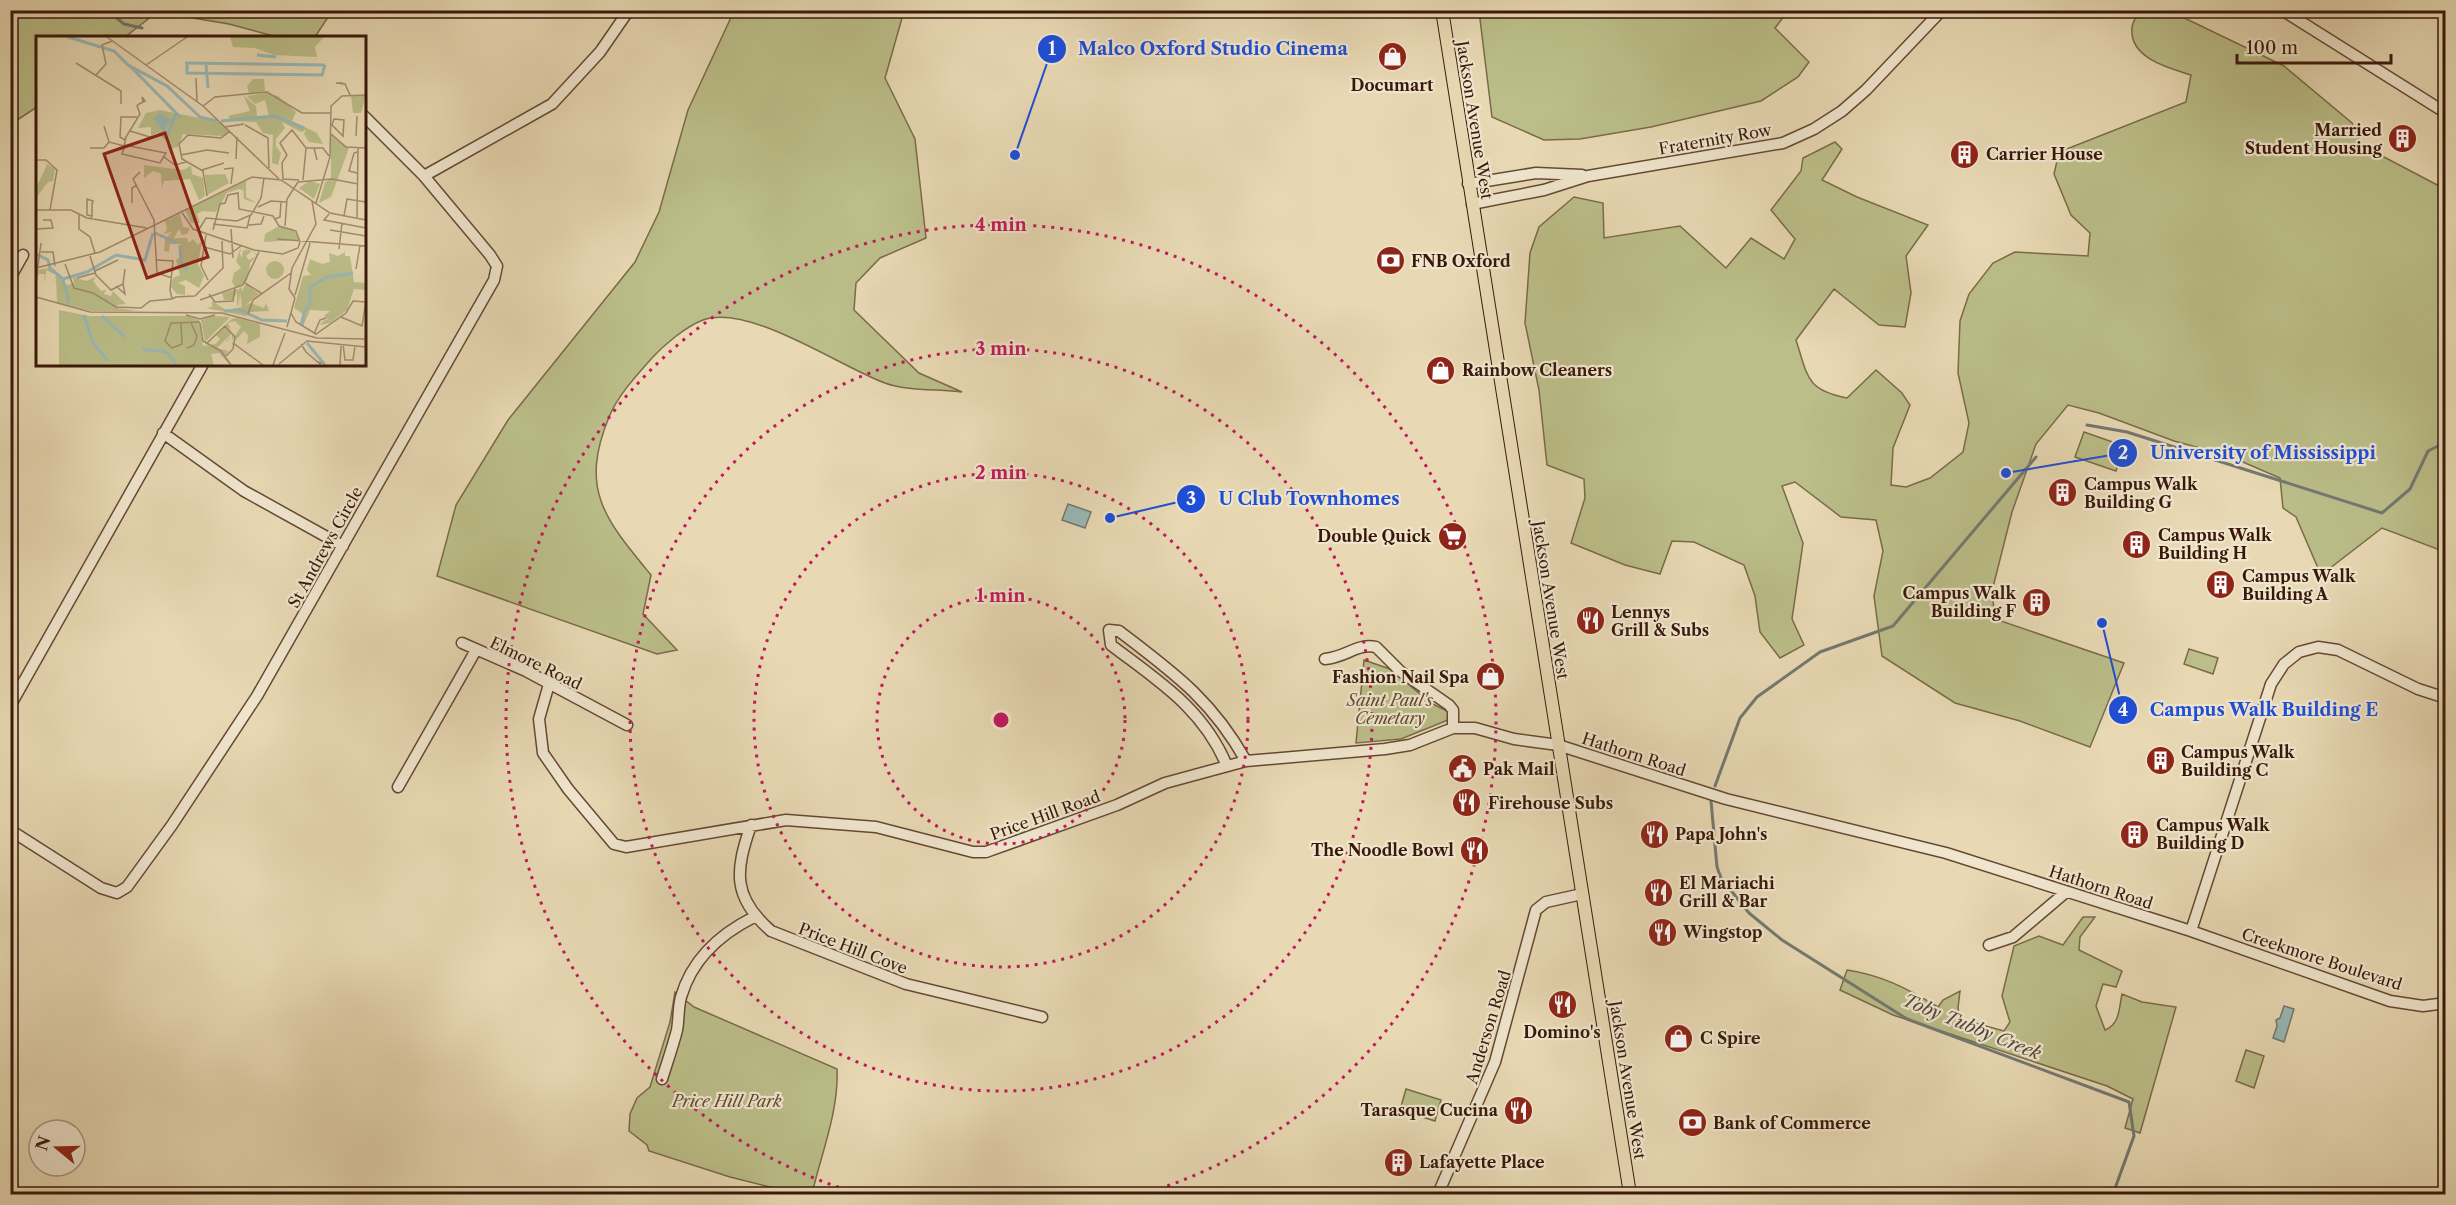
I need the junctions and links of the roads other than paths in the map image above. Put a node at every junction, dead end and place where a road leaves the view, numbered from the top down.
1 (629, 10) edge
2 (1442, 10) edge
3 (1924, 10) edge
4 (2282, 10) edge
5 (1938, 14) edge
6 (2445, 113) edge
7 (366, 118) edge
8 (424, 176) junction
9 (1588, 176) junction
10 (1468, 184) junction
11 (1472, 204) junction
12 (23, 255) dead end
13 (10, 278) edge
14 (202, 366) edge
15 (163, 433) junction
16 (343, 546) junction
17 (462, 643) dead end
18 (476, 650) junction
19 (1325, 659) dead end
20 (549, 684) junction
21 (2445, 698) edge
22 (10, 706) edge
23 (627, 724) dead end
24 (1453, 728) junction
25 (1558, 745) junction
26 (1246, 761) junction
27 (1227, 766) junction
28 (398, 787) dead end
29 (751, 825) junction
30 (10, 830) edge
31 (2066, 892) junction
32 (1582, 894) junction
33 (754, 917) junction
34 (2191, 931) junction
35 (1989, 945) dead end
36 (2445, 1003) edge
37 (1042, 1017) dead end
38 (662, 1079) dead end
39 (1438, 1194) edge
40 (1630, 1194) edge

1 - 8 street
2 - 10 main road, Jackson Avenue West
3 - 5 street
4 - 6 street
5 - 9 street, Fraternity Row
7 - 8 street, St Andrews Circle
8 - 16 street, St Andrews Circle
9 - 10 street, Fraternity Row
9 - 11 street, Fraternity Row
10 - 11 main road, Jackson Avenue West
11 - 25 main road, Jackson Avenue West
12 - 13 street
14 - 15 street
15 - 16 street
15 - 22 street
16 - 30 street, St Andrews Circle
17 - 18 street
18 - 20 street, Elmore Road
18 - 28 street, Elmore Road
19 - 24 street
20 - 23 street, Elmore Road
20 - 29 street, Price Hill Road
21 - 34 street
24 - 25 street, Price Hill Road
24 - 26 street, Price Hill Road
25 - 31 street, Hathorn Road
25 - 32 main road, Jackson Avenue West
26 - 27 street, Price Hill Road
26 - 27 street
27 - 29 street, Price Hill Road
29 - 33 street, Price Hill Cove
31 - 34 street, Hathorn Road
31 - 35 street
32 - 39 street, Anderson Road
32 - 40 main road, Jackson Avenue West
33 - 37 street, Price Hill Cove
33 - 38 street
34 - 36 street, Creekmore Boulevard

